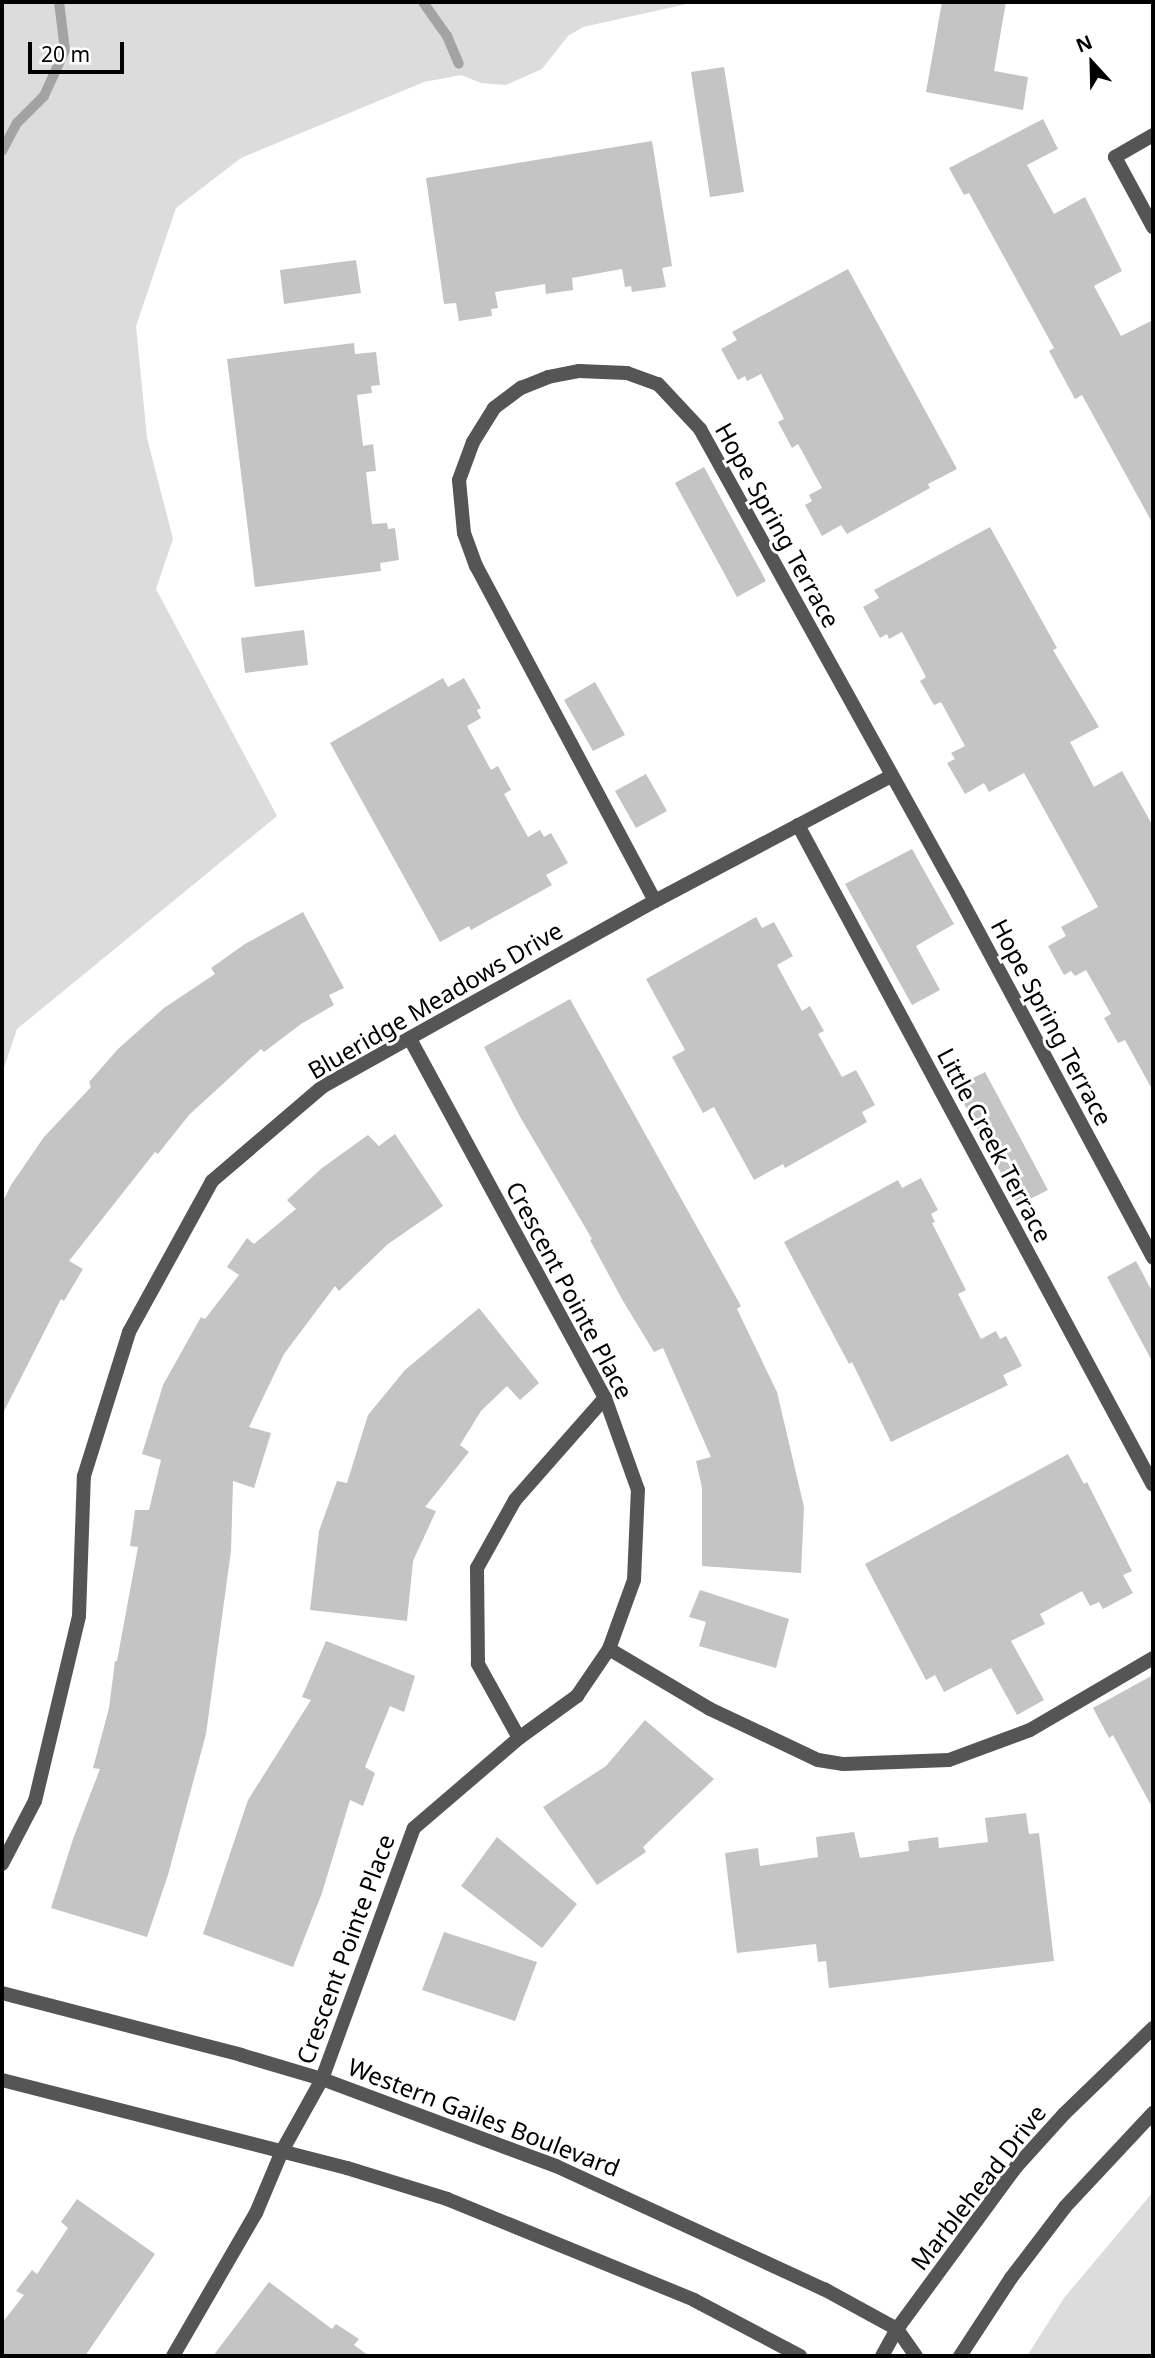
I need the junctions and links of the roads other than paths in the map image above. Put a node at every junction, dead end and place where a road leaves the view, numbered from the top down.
1 (1153, 135) edge
2 (1153, 227) edge
3 (891, 776) junction
4 (798, 825) junction
5 (655, 901) junction
6 (410, 1039) junction
7 (1153, 1258) edge
8 (605, 1398) junction
9 (1153, 1485) edge
10 (609, 1649) junction
11 (1153, 1658) edge
12 (519, 1738) junction
13 (2, 1864) edge
14 (2, 1993) edge
15 (1153, 2028) edge
16 (322, 2079) junction
17 (2, 2080) edge
18 (1153, 2113) edge
19 (282, 2151) junction
20 (897, 2329) junction
21 (173, 2356) edge
22 (800, 2356) edge
23 (882, 2356) edge
24 (916, 2356) edge
25 (960, 2356) edge

1 - 2 street
3 - 4 street, Blueridge Meadows Drive
3 - 5 street, Hope Spring Terrace
3 - 7 street, Hope Spring Terrace
4 - 5 street, Blueridge Meadows Drive
4 - 9 street, Little Creek Terrace
5 - 6 street, Blueridge Meadows Drive
6 - 8 street, Crescent Pointe Place
6 - 13 street, Blueridge Meadows Drive
8 - 10 street, Crescent Pointe Place
8 - 12 street
10 - 11 street
10 - 12 street, Crescent Pointe Place
12 - 16 street, Crescent Pointe Place
14 - 16 street, Western Gailes Boulevard
15 - 20 street, Marblehead Drive
16 - 19 street, Crescent Pointe Place
16 - 20 street, Western Gailes Boulevard
17 - 19 street
18 - 25 street
19 - 21 street, Crescent Pointe Place
19 - 22 street
20 - 23 street, Marblehead Drive
20 - 24 street, Western Gailes Boulevard

